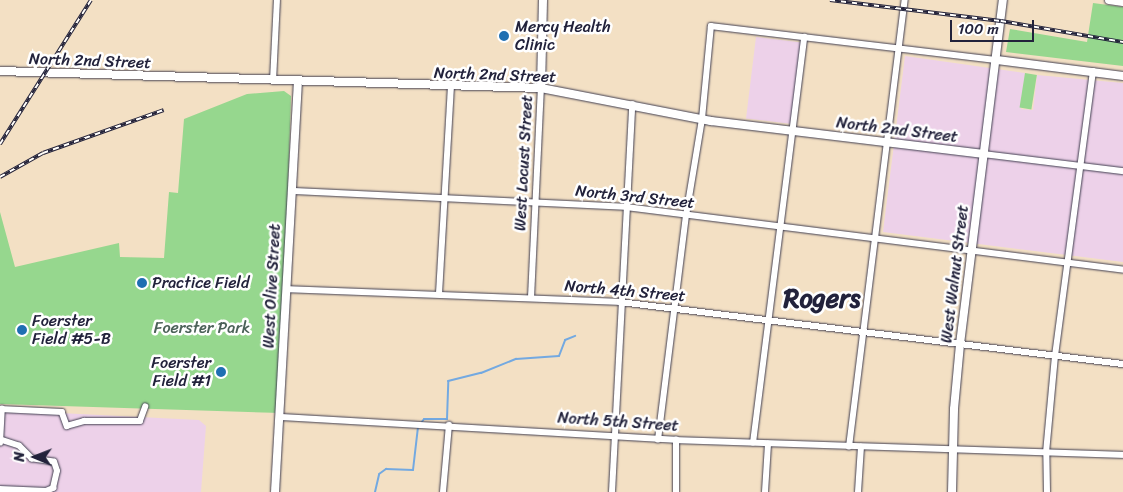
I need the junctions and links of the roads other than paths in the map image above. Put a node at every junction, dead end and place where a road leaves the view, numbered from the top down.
1 (277, 0) edge
2 (543, 0) edge
3 (905, 0) edge
4 (1003, 0) edge
5 (1109, 0) edge
6 (1123, 2) edge
7 (804, 37) junction
8 (900, 49) junction
9 (997, 60) junction
10 (0, 71) edge
11 (1093, 72) junction
12 (1123, 76) edge
13 (273, 82) junction
14 (298, 82) junction
15 (451, 86) junction
16 (541, 88) junction
17 (632, 104) junction
18 (702, 119) junction
19 (792, 130) junction
20 (888, 143) junction
21 (984, 154) junction
22 (1080, 166) junction
23 (1123, 171) edge
24 (292, 191) junction
25 (446, 198) junction
26 (536, 202) junction
27 (626, 207) junction
28 (686, 216) junction
29 (781, 227) junction
30 (877, 238) junction
31 (972, 252) junction
32 (1068, 264) junction
33 (1123, 270) edge
34 (286, 289) junction
35 (439, 294) junction
36 (531, 298) junction
37 (620, 302) junction
38 (675, 309) junction
39 (769, 321) junction
40 (866, 332) junction
41 (960, 344) junction
42 (1055, 356) junction
43 (1123, 364) edge
44 (145, 407) dead end
45 (1, 409) edge
46 (280, 417) junction
47 (449, 425) junction
48 (614, 436) junction
49 (658, 440) junction
50 (676, 440) junction
51 (0, 441) edge
52 (753, 443) junction
53 (768, 444) junction
54 (849, 447) junction
55 (861, 447) junction
56 (954, 449) junction
57 (1046, 454) junction
58 (1123, 456) edge
59 (0, 489) edge
60 (275, 492) edge
61 (444, 492) edge
62 (612, 492) edge
63 (676, 492) edge
64 (765, 492) edge
65 (858, 492) edge
66 (952, 492) edge
67 (1047, 492) edge

1 - 13 street
2 - 16 main road, West Locust Street
3 - 8 street
4 - 9 main road, West Walnut Street
5 - 6 main road
7 - 8 street
7 - 18 street
7 - 19 street
8 - 9 street
8 - 20 street
9 - 11 main road
9 - 21 main road, West Walnut Street
10 - 13 main road, North 2nd Street
11 - 12 main road
11 - 22 street
13 - 14 main road, North 2nd Street
14 - 15 main road, North 2nd Street
14 - 24 main road, West Olive Street
15 - 16 main road, North 2nd Street
15 - 25 street
16 - 17 main road, North 2nd Street
16 - 26 street, West Locust Street
17 - 18 main road, North 2nd Street
17 - 27 street
18 - 19 main road, North 2nd Street
18 - 28 street
19 - 20 main road, North 2nd Street
19 - 29 street
20 - 21 main road, North 2nd Street
20 - 30 street
21 - 22 street
21 - 31 main road, West Walnut Street
22 - 23 street
22 - 32 street
24 - 25 street, North 3rd Street
24 - 34 main road, West Olive Street
25 - 26 street, North 3rd Street
25 - 35 street
26 - 27 street, North 3rd Street
26 - 36 street, West Locust Street
27 - 28 street, North 3rd Street
27 - 37 street
28 - 29 street, North 3rd Street
28 - 38 street
29 - 30 street, North 3rd Street
29 - 39 street
30 - 31 street, North 3rd Street
30 - 40 street
31 - 32 street, North 3rd Street
31 - 41 main road, West Walnut Street
32 - 33 street, North 3rd Street
32 - 42 street
34 - 35 street, North 4th Street
34 - 46 main road, West Olive Street
35 - 36 street, North 4th Street
36 - 37 street, North 4th Street
37 - 38 street, North 4th Street
37 - 48 street
38 - 39 street, North 4th Street
38 - 49 street
39 - 40 street, North 4th Street
39 - 52 street
40 - 41 street, North 4th Street
40 - 54 street
41 - 42 street, North 4th Street
41 - 56 main road, West Walnut Street
42 - 43 street, North 4th Street
42 - 57 street
44 - 45 street
45 - 51 street
46 - 47 street, North 5th Street
46 - 60 main road, West Olive Street
47 - 48 street, North 5th Street
47 - 61 street
48 - 49 street, North 5th Street
48 - 62 street
49 - 50 street, North 5th Street
50 - 52 street, North 5th Street
50 - 63 street
51 - 59 street
52 - 53 street, North 5th Street
53 - 54 street, North 5th Street
53 - 64 street
54 - 55 street, North 5th Street
55 - 56 street, North 5th Street
55 - 65 street
56 - 57 street, North 5th Street
56 - 66 main road, West Walnut Street
57 - 58 street, North 5th Street
57 - 67 street

